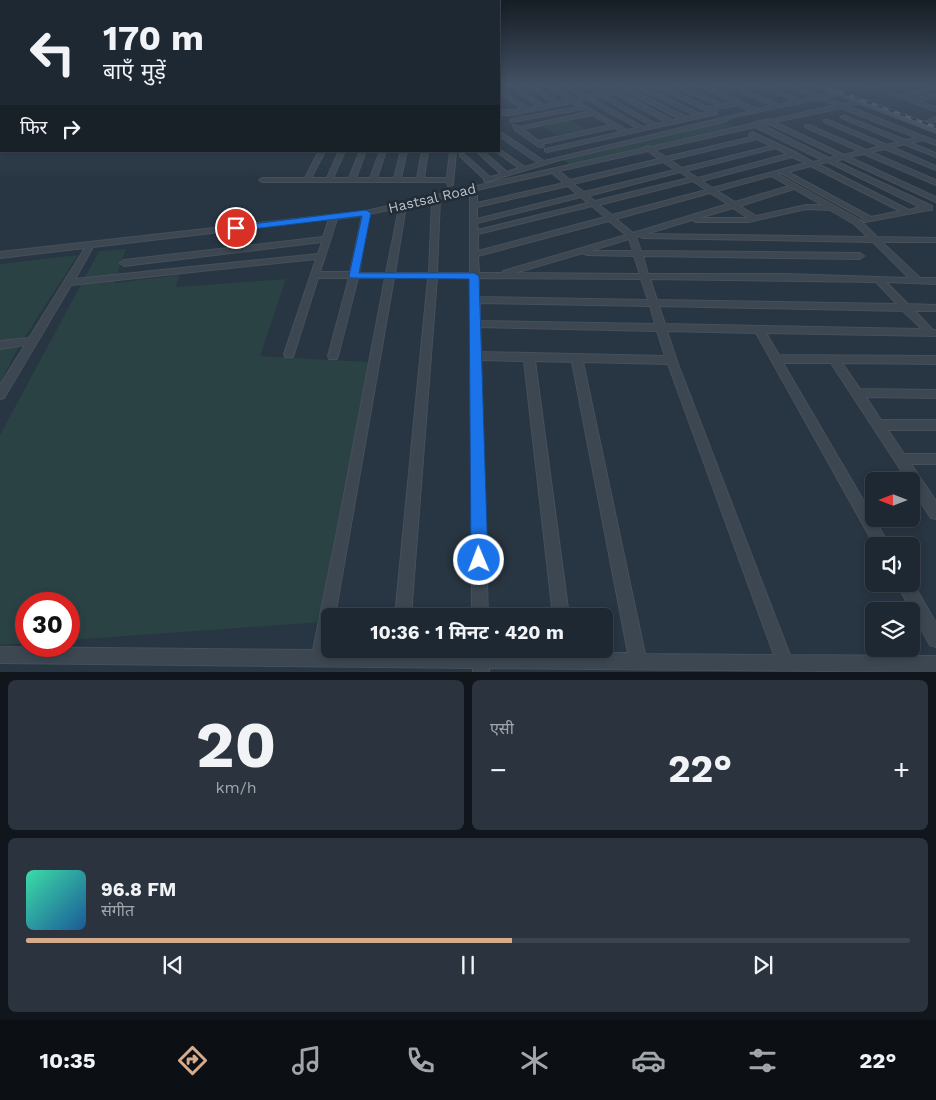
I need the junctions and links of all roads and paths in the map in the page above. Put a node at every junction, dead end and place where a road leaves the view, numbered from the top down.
1 (512, 116) edge
2 (551, 116) edge
3 (573, 116) edge
4 (598, 116) edge
5 (619, 116) edge
6 (639, 116) edge
7 (660, 116) edge
8 (680, 116) edge
9 (698, 116) edge
10 (720, 116) edge
11 (736, 116) edge
12 (787, 116) edge
13 (869, 116) edge
14 (900, 116) edge
15 (920, 116) edge
16 (843, 117) joint
17 (685, 119) junction
18 (726, 119) junction
19 (768, 121) junction
20 (826, 121) junction
21 (935, 121) edge
22 (671, 122) junction
23 (754, 124) junction
24 (922, 124) junction
25 (515, 126) junction
26 (614, 126) junction
27 (656, 126) junction
28 (807, 126) junction
29 (741, 127) junction
30 (642, 129) junction
31 (788, 130) junction
32 (936, 130) edge
33 (500, 132) edge
34 (500, 133) edge
35 (626, 133) junction
36 (758, 137) junction
37 (923, 138) junction
38 (637, 140) junction
39 (905, 142) junction
40 (536, 143) junction
41 (936, 143) edge
42 (778, 146) junction
43 (886, 146) junction
44 (647, 148) junction
45 (547, 150) junction
46 (865, 151) junction
47 (321, 152) edge
48 (342, 152) edge
49 (363, 152) edge
50 (383, 152) edge
51 (404, 152) edge
52 (425, 152) edge
53 (453, 152) edge
54 (480, 152) edge
55 (500, 152) edge
56 (795, 154) junction
57 (462, 155) dead end
58 (936, 155) edge
59 (844, 156) junction
60 (558, 159) junction
61 (664, 159) junction
62 (829, 160) junction
63 (542, 163) junction
64 (813, 164) junction
65 (523, 168) junction
66 (936, 168) edge
67 (553, 170) junction
68 (681, 170) junction
69 (782, 172) junction
70 (505, 174) junction
71 (772, 174) junction
72 (488, 179) junction
73 (262, 180) dead end
74 (307, 180) junction
75 (329, 180) junction
76 (352, 180) junction
77 (374, 180) junction
78 (397, 180) junction
79 (420, 180) junction
80 (450, 180) junction
81 (696, 180) junction
82 (568, 184) junction
83 (936, 184) edge
84 (794, 187) junction
85 (473, 189) junction
86 (713, 190) junction
87 (915, 190) junction
88 (449, 193) junction
89 (581, 195) junction
90 (436, 198) junction
91 (936, 200) edge
92 (735, 204) junction
93 (402, 205) junction
94 (592, 205) junction
95 (473, 206) junction
96 (936, 206) edge
97 (831, 208) junction
98 (927, 208) junction
99 (908, 212) junction
100 (366, 213) junction
101 (334, 217) junction
102 (609, 218) junction
103 (687, 219) junction
104 (755, 219) junction
105 (870, 219) junction
106 (474, 222) junction
107 (857, 222) junction
108 (474, 233) junction
109 (632, 236) junction
110 (328, 239) junction
111 (875, 239) junction
112 (936, 240) edge
113 (91, 244) junction
114 (576, 252) junction
115 (638, 254) junction
116 (0, 255) edge
117 (474, 255) junction
118 (322, 256) junction
119 (860, 256) dead end
120 (124, 263) dead end
121 (316, 276) junction
122 (354, 276) junction
123 (391, 276) junction
124 (432, 276) junction
125 (474, 276) junction
126 (496, 276) junction
127 (646, 277) junction
128 (879, 280) junction
129 (918, 281) junction
130 (936, 281) edge
131 (69, 282) junction
132 (475, 300) junction
133 (654, 303) junction
134 (906, 307) junction
135 (936, 308) edge
136 (475, 324) junction
137 (661, 328) junction
138 (759, 330) junction
139 (933, 333) edge
140 (32, 341) junction
141 (0, 345) edge
142 (289, 354) dead end
143 (333, 356) dead end
144 (476, 356) junction
145 (529, 357) junction
146 (577, 358) junction
147 (776, 359) junction
148 (834, 359) junction
149 (672, 360) junction
150 (936, 360) edge
151 (857, 393) junction
152 (936, 394) edge
153 (0, 395) edge
154 (936, 425) edge
155 (878, 426) junction
156 (900, 459) junction
157 (936, 459) edge
158 (930, 495) edge
159 (936, 513) edge
160 (878, 537) edge
161 (909, 592) edge
162 (404, 608) edge
163 (480, 608) edge
164 (560, 608) edge
165 (936, 639) edge
166 (0, 655) edge
167 (335, 658) edge
168 (446, 658) edge
169 (524, 658) edge
170 (597, 658) edge
171 (319, 659) junction
172 (481, 661) edge
173 (638, 662) junction
174 (785, 663) junction
175 (936, 664) edge
176 (852, 668) edge

1 - 25 street
2 - 25 street
3 - 25 street
4 - 26 street
5 - 30 street
6 - 27 street
7 - 22 street
8 - 17 street
9 - 17 street
10 - 18 street
11 - 18 street
12 - 19 street, Hastsal Road
13 - 37 street
14 - 24 main road
15 - 21 main road
16 - 20 street
16 - 39 street
17 - 22 street
18 - 29 street
18 - 38 street
19 - 23 street, Hastsal Road
19 - 31 street
20 - 28 street
20 - 43 street
21 - 24 street
22 - 27 street
23 - 29 street, Hastsal Road
23 - 62 street
24 - 32 main road
25 - 33 street
25 - 40 street
26 - 35 street
26 - 40 street
27 - 30 street
28 - 31 street
28 - 46 street
29 - 36 street
29 - 44 street, Hastsal Road
30 - 35 street
31 - 59 street
34 - 63 street
35 - 38 street
35 - 45 street
36 - 42 street
36 - 61 street
37 - 39 street
37 - 41 street
38 - 60 street
39 - 43 street
39 - 58 street
40 - 45 street
42 - 56 street
42 - 68 street
43 - 46 street
43 - 66 street
44 - 61 street
44 - 67 street, Hastsal Road
45 - 60 street
46 - 59 street
46 - 83 street
47 - 74 street
48 - 75 street
49 - 76 street
50 - 77 street
51 - 78 street
52 - 79 street
53 - 80 street
54 - 70 street
55 - 65 street
56 - 64 street
56 - 81 street
57 - 72 street
59 - 62 street
59 - 87 street
60 - 63 street
61 - 68 street
61 - 82 street
62 - 64 street
62 - 98 street
63 - 65 street
64 - 69 street
64 - 99 street
65 - 70 street
67 - 82 street
67 - 85 street, Hastsal Road
68 - 81 street
68 - 89 street
69 - 71 street
69 - 105 street
70 - 72 street
71 - 84 street
71 - 86 street
72 - 88 street
73 - 74 street
74 - 75 street
75 - 76 street
76 - 77 street
77 - 78 street
78 - 79 street
79 - 80 street
80 - 88 street
81 - 86 street
81 - 94 street
82 - 89 street
82 - 95 street
83 - 87 street
84 - 92 street
84 - 97 street
85 - 88 street, Hastsal Road
85 - 95 street
86 - 92 street
86 - 102 street
87 - 91 street
88 - 90 street, Hastsal Road
89 - 94 street
89 - 106 street
90 - 93 street, Hastsal Road
90 - 124 street
92 - 103 street
92 - 104 street
93 - 100 street, Hastsal Road
93 - 123 street
94 - 102 street
94 - 108 street
95 - 106 street
96 - 98 street
97 - 104 street
97 - 107 street
98 - 99 street
99 - 105 street
100 - 101 street, Hastsal Road
100 - 122 street
101 - 110 street
101 - 113 street, Hastsal Road
102 - 109 street
102 - 117 street
103 - 104 street
103 - 109 street
105 - 107 street
106 - 108 street
107 - 111 street
108 - 117 street
109 - 111 street
109 - 114 street
109 - 115 street
110 - 118 street
110 - 120 street
111 - 112 street
111 - 129 street
113 - 116 street, Hastsal Road
113 - 131 street
114 - 115 street
114 - 126 street
115 - 119 street
115 - 127 street
117 - 125 street
118 - 121 street
118 - 131 street
121 - 122 street
121 - 142 street
122 - 123 street
122 - 143 street
123 - 124 street
123 - 171 street
124 - 125 street
124 - 162 street
125 - 126 street
125 - 132 street
126 - 127 street
127 - 128 street
127 - 133 street
128 - 129 street
128 - 134 street
129 - 130 street
131 - 140 street
132 - 133 street
132 - 136 street
133 - 134 street
133 - 137 street
134 - 135 street
134 - 139 street
136 - 137 street
136 - 144 street
137 - 138 street
137 - 149 street
138 - 139 street
138 - 147 street
140 - 141 street
140 - 153 street
144 - 145 street
144 - 163 street
145 - 146 street
145 - 164 street
146 - 149 street
146 - 173 street
147 - 148 street
147 - 160 street
148 - 150 street
148 - 151 street
149 - 174 street
151 - 152 street
151 - 155 street
154 - 155 street
155 - 156 street
156 - 157 street
156 - 158 street
158 - 159 street
161 - 165 street
166 - 171 street
167 - 171 street
168 - 172 street
169 - 172 street
170 - 173 street
173 - 174 street
174 - 176 street
175 - 176 street

